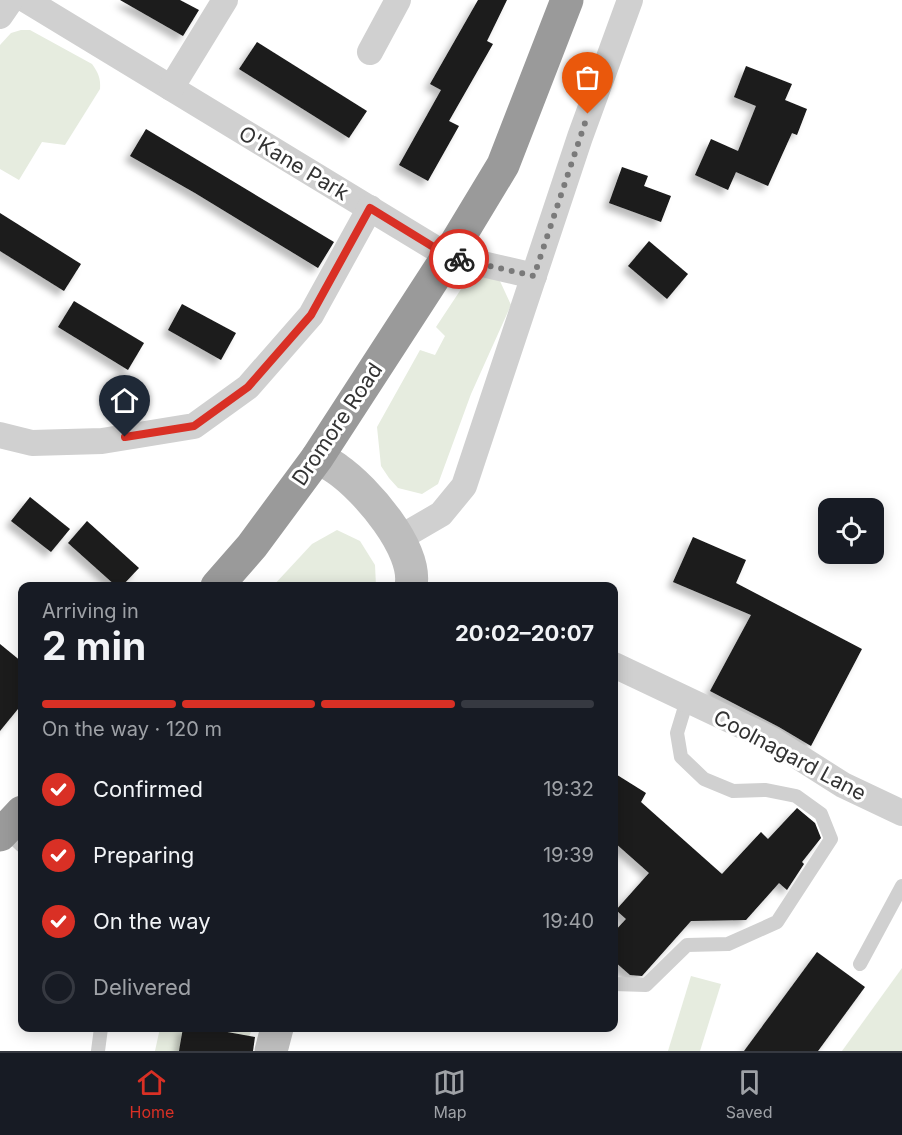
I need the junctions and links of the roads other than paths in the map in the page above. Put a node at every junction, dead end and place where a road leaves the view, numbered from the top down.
1 (11, 0) edge
2 (26, 0) edge
3 (225, 0) edge
4 (398, 0) edge
5 (567, 0) edge
6 (630, 0) edge
7 (0, 16) edge
8 (370, 52) dead end
9 (171, 88) junction
10 (370, 208) junction
11 (448, 256) junction
12 (534, 276) junction
13 (0, 435) edge
14 (317, 458) junction
15 (398, 539) junction
16 (220, 582) edge
17 (412, 582) edge
18 (618, 667) edge
19 (687, 700) junction
20 (902, 813) edge
21 (902, 886) edge
22 (860, 964) dead end
23 (618, 984) edge
24 (100, 1032) edge
25 (276, 1032) edge
26 (98, 1051) edge
27 (271, 1051) edge

1 - 7 street
2 - 9 street, O'Kane Park
3 - 9 street
4 - 8 street
5 - 11 highway, Dromore Road
6 - 12 street
9 - 10 street, O'Kane Park
10 - 11 street, O'Kane Park
10 - 13 street
11 - 12 street
11 - 14 highway, Dromore Road
12 - 15 street
14 - 15 street
14 - 16 highway, Dromore Road
15 - 17 street
18 - 19 street, Coolnagard Lane
19 - 20 street, Coolnagard Lane
19 - 23 lane
21 - 22 lane
24 - 26 lane
25 - 27 street

